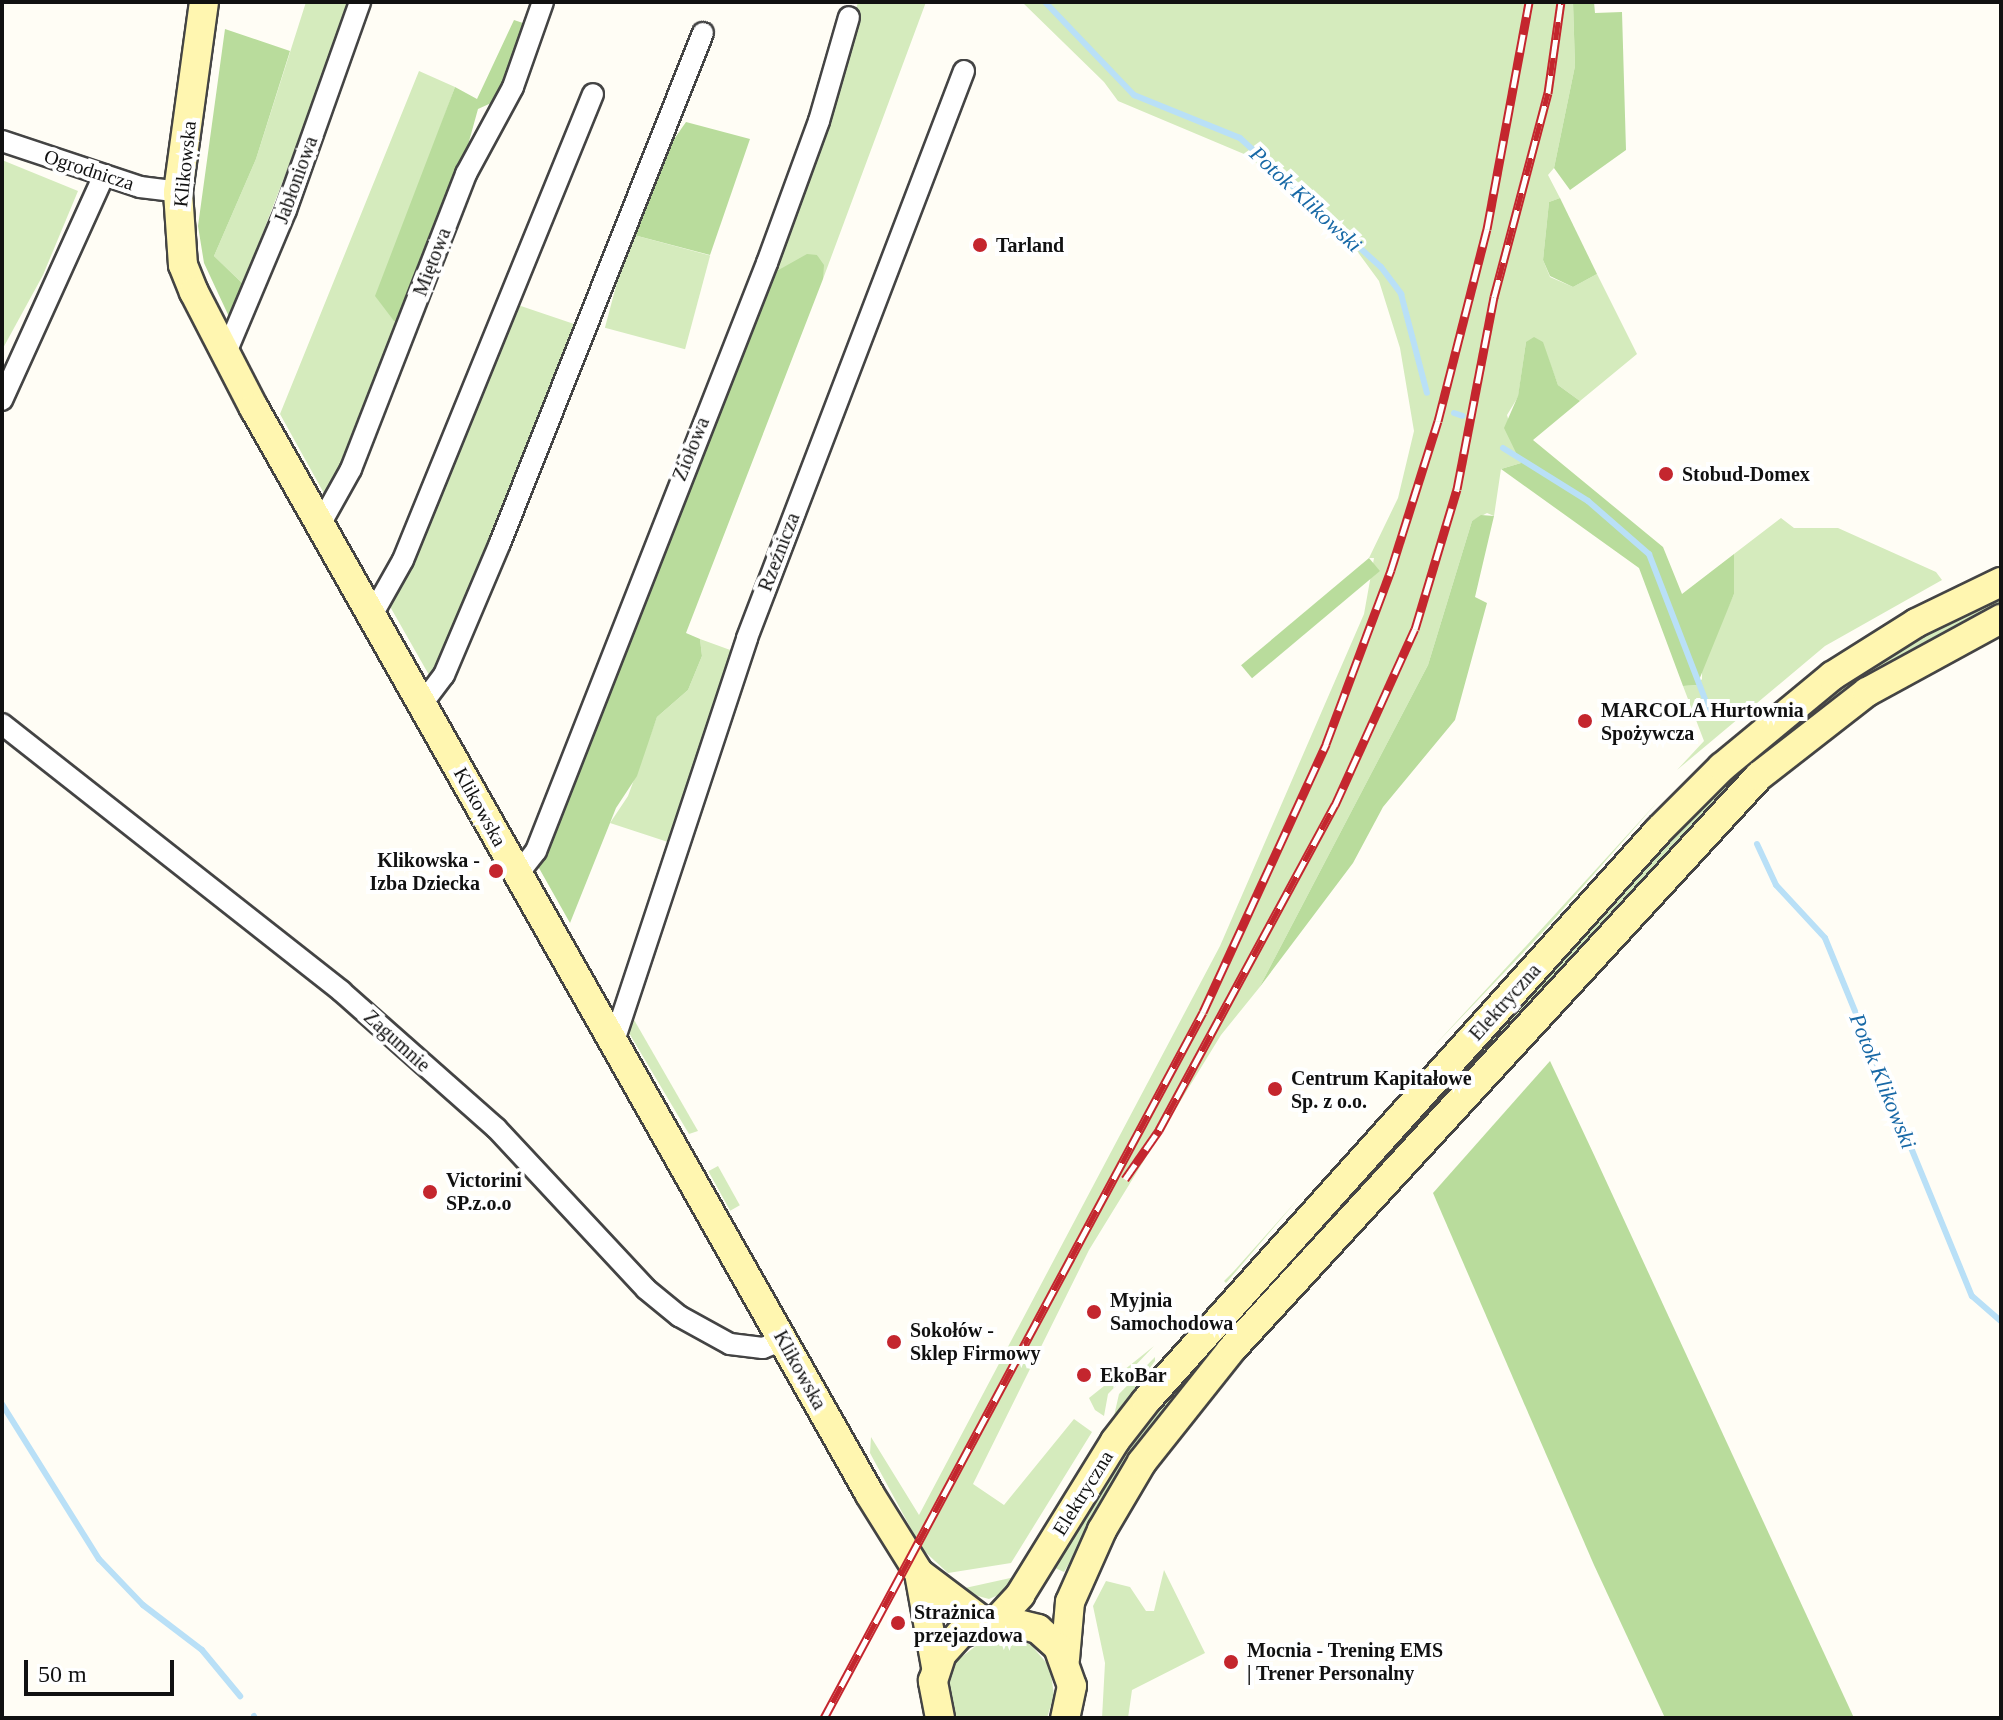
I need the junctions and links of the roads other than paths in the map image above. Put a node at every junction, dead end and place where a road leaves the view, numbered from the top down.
1 (204, 2) edge
2 (360, 2) edge
3 (543, 2) edge
4 (849, 17) dead end
5 (703, 33) dead end
6 (964, 71) dead end
7 (593, 94) dead end
8 (2, 141) edge
9 (104, 175) junction
10 (178, 192) junction
11 (225, 355) junction
12 (2, 400) edge
13 (321, 523) junction
14 (2001, 582) edge
15 (372, 615) junction
16 (2001, 619) edge
17 (422, 704) junction
18 (2, 724) edge
19 (518, 874) junction
20 (614, 1041) junction
21 (783, 1340) junction
22 (919, 1573) junction
23 (991, 1620) junction
24 (1065, 1659) junction
25 (936, 1667) junction
26 (936, 1715) edge
27 (1065, 1718) edge

1 - 10 main road, Klikowska
2 - 11 street, Jabłoniowa
3 - 13 street, Miętowa
4 - 19 street, Ziołowa
5 - 17 street
6 - 20 street, Rzeźnicza
7 - 15 street
8 - 9 street, Ogrodnicza
9 - 10 street, Ogrodnicza
9 - 12 street
10 - 11 main road, Klikowska
11 - 13 main road, Klikowska
13 - 15 main road, Klikowska
14 - 23 main road, Elektryczna
15 - 17 main road, Klikowska
16 - 24 main road, Elektryczna
17 - 19 main road, Klikowska
18 - 21 street, Zagumnie
19 - 20 main road, Klikowska
20 - 21 main road, Klikowska
21 - 22 main road, Klikowska
22 - 23 main road, Klikowska
22 - 25 main road, Klikowska
23 - 24 main road
23 - 25 main road, Elektryczna
24 - 27 main road, Elektryczna
25 - 26 main road, Klikowska

